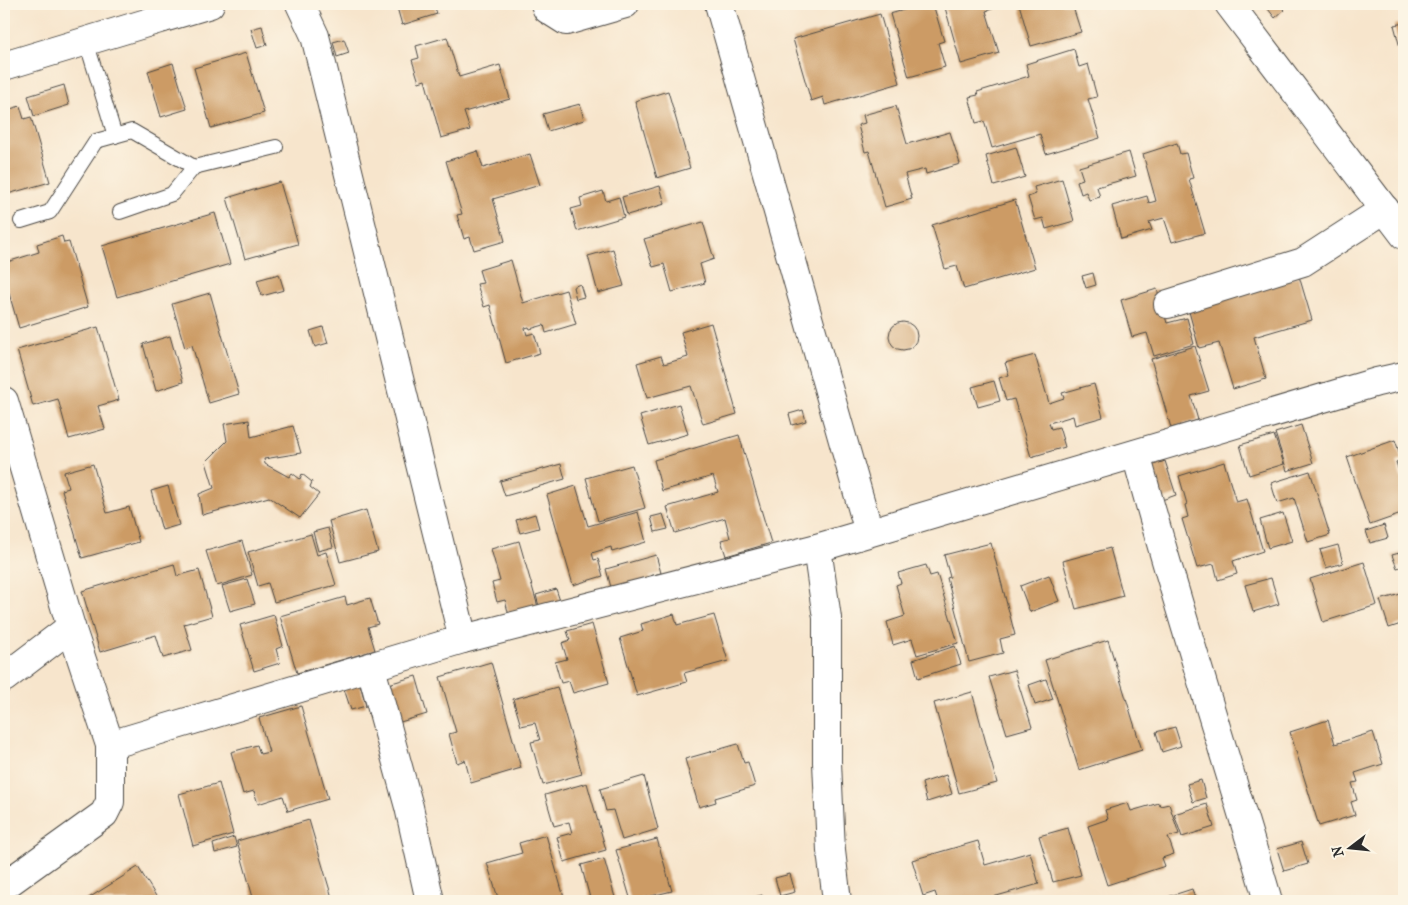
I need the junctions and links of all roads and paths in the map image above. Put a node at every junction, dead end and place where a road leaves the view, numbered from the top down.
1 (210, 4) edge
2 (300, 4) edge
3 (545, 4) edge
4 (625, 4) edge
5 (719, 4) edge
6 (1230, 4) edge
7 (161, 11) edge
8 (86, 42) junction
9 (4, 66) edge
10 (115, 136) junction
11 (276, 147) dead end
12 (194, 167) junction
13 (1385, 209) junction
14 (120, 212) dead end
15 (20, 221) dead end
16 (1404, 235) edge
17 (1168, 304) dead end
18 (1404, 376) edge
19 (4, 401) edge
20 (1136, 454) junction
21 (869, 532) junction
22 (817, 548) junction
23 (71, 627) junction
24 (463, 639) junction
25 (371, 668) junction
26 (4, 678) edge
27 (110, 745) junction
28 (4, 886) edge
29 (430, 901) edge
30 (837, 901) edge
31 (1268, 901) edge

1 - 7 street
2 - 24 street
3 - 4 street
5 - 21 street
6 - 13 street
7 - 8 street
8 - 9 street
8 - 10 lane
10 - 12 lane
10 - 15 lane
11 - 12 lane
12 - 14 lane
13 - 16 street
13 - 17 street
18 - 20 street
19 - 23 street
20 - 21 street
20 - 31 street
21 - 22 street
22 - 24 street
22 - 30 street
23 - 26 street
23 - 27 street
24 - 25 street
25 - 27 street
25 - 29 street
27 - 28 street

